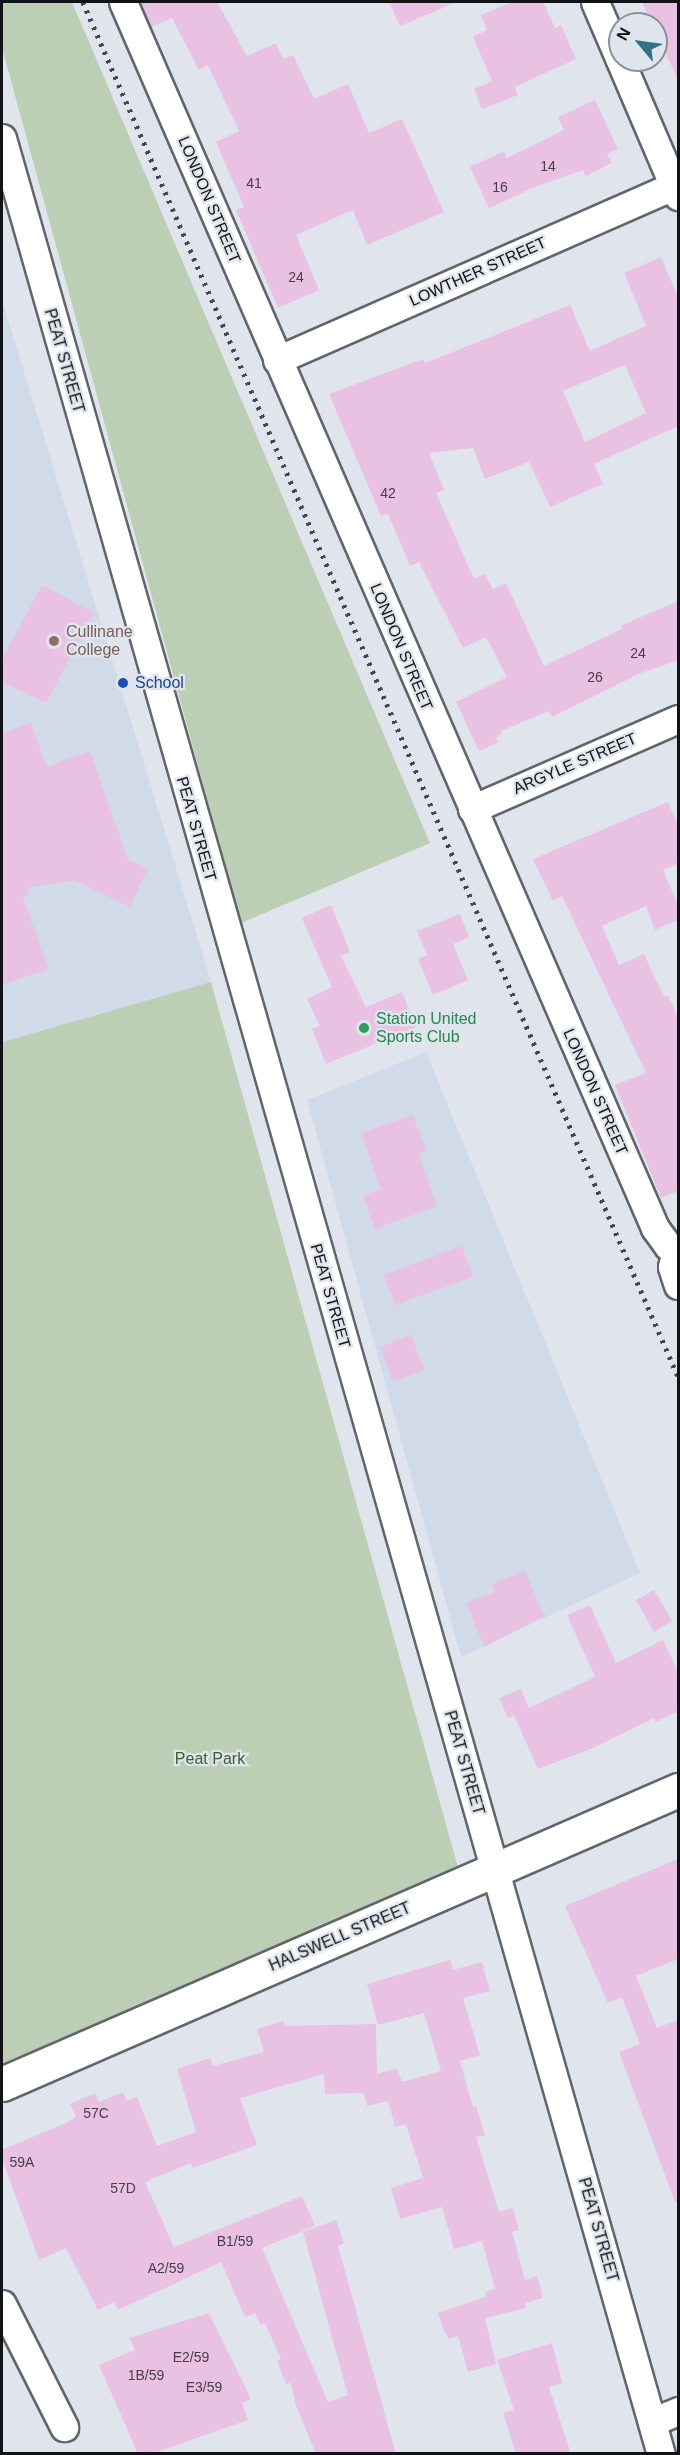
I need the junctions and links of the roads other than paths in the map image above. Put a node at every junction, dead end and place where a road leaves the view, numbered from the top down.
1 (123, 2) edge
2 (595, 2) edge
3 (608, 32) edge
4 (625, 72) edge
5 (2, 138) edge
6 (677, 189) edge
7 (277, 360) junction
8 (678, 719) edge
9 (472, 808) junction
10 (677, 1250) edge
11 (678, 1285) edge
12 (678, 1790) edge
13 (495, 1871) junction
14 (2, 2084) edge
15 (2, 2304) edge
16 (678, 2411) edge
17 (652, 2422) junction
18 (63, 2427) dead end
19 (661, 2454) edge

1 - 7 street, LONDON STREET
2 - 3 street
4 - 6 street
5 - 13 street, PEAT STREET
6 - 7 street, LOWTHER STREET
7 - 9 street, LONDON STREET
8 - 9 street, ARGYLE STREET
9 - 10 street, LONDON STREET
10 - 11 street, LONDON STREET
12 - 13 street, HALSWELL STREET
13 - 14 street, HALSWELL STREET
13 - 17 street, PEAT STREET
15 - 18 street
16 - 17 street
17 - 19 street, PEAT STREET

